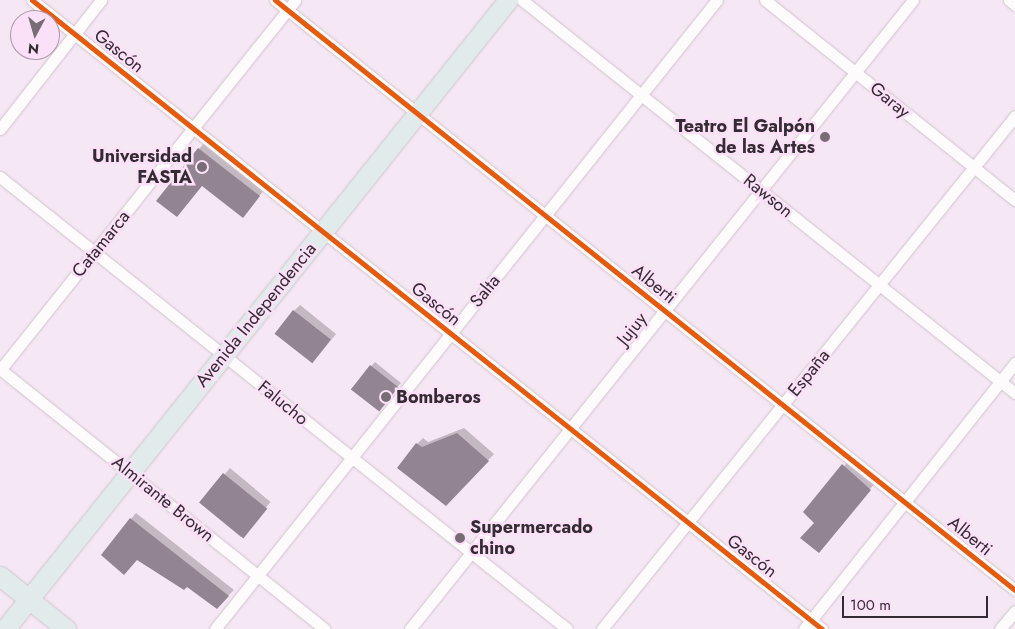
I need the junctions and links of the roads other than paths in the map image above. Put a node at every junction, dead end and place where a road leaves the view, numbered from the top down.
1 (32, 0) edge
2 (101, 0) edge
3 (275, 0) edge
4 (295, 0) edge
5 (508, 0) edge
6 (522, 0) edge
7 (717, 0) edge
8 (765, 0) edge
9 (913, 0) edge
10 (1009, 0) edge
11 (1015, 5) edge
12 (288, 10) junction
13 (74, 33) junction
14 (855, 72) junction
15 (641, 95) junction
16 (417, 113) junction
17 (1015, 116) edge
18 (193, 128) junction
19 (0, 130) edge
20 (974, 167) junction
21 (0, 177) edge
22 (761, 190) junction
23 (1015, 200) edge
24 (545, 215) junction
25 (323, 232) junction
26 (94, 252) junction
27 (880, 285) junction
28 (665, 310) junction
29 (451, 334) junction
30 (224, 355) junction
31 (1015, 364) edge
32 (0, 369) edge
33 (1001, 381) junction
34 (1015, 393) edge
35 (784, 405) junction
36 (570, 429) junction
37 (352, 458) junction
38 (130, 472) junction
39 (905, 502) junction
40 (689, 524) junction
41 (471, 553) junction
42 (258, 575) junction
43 (0, 576) edge
44 (1015, 590) edge
45 (29, 600) junction
46 (1015, 610) edge
47 (807, 625) edge
48 (5, 629) edge
49 (66, 629) edge
50 (215, 629) edge
51 (325, 629) edge
52 (410, 629) edge
53 (567, 629) edge
54 (602, 629) edge
55 (822, 629) edge
56 (1000, 629) edge

1 - 13 street, Gascón
2 - 13 street
3 - 12 street, Alberti
4 - 12 street, Catamarca
5 - 16 main road, Avenida Independencia
6 - 15 street, Rawson
7 - 15 street, Salta
8 - 14 street, Garay
9 - 14 street, Jujuy
10 - 11 street
12 - 16 street, Alberti
12 - 18 street, Catamarca
13 - 18 street, Gascón
13 - 19 street
14 - 20 street, Garay
14 - 22 street, Jujuy
15 - 22 street, Rawson
15 - 24 street, Salta
16 - 24 street, Alberti
16 - 25 main road, Avenida Independencia
17 - 20 street, España
18 - 25 street, Gascón
18 - 26 street, Catamarca
20 - 23 street, Garay
20 - 27 street, España
21 - 26 street, Falucho
22 - 27 street, Rawson
22 - 28 street, Jujuy
24 - 28 street, Alberti
24 - 29 street, Salta
25 - 29 street, Gascón
25 - 30 main road, Avenida Independencia
26 - 30 street, Falucho
26 - 32 street, Catamarca
27 - 33 street, Rawson
27 - 35 street, España
28 - 35 street, Alberti
28 - 36 street, Jujuy
29 - 36 street, Gascón
29 - 37 street, Salta
30 - 37 street, Falucho
30 - 38 main road, Avenida Independencia
31 - 33 street
32 - 38 street, Almirante Brown
33 - 34 street, Rawson
33 - 39 street
35 - 39 street, Alberti
35 - 40 street, España
36 - 40 street, Gascón
36 - 41 street, Jujuy
37 - 41 street, Falucho
37 - 42 street, Salta
38 - 42 street, Almirante Brown
38 - 45 main road, Avenida Independencia
39 - 44 street, Alberti
39 - 47 street
40 - 47 street, Gascón
40 - 54 street, España
41 - 52 street, Jujuy
41 - 53 street, Falucho
42 - 50 street, Salta
42 - 51 street, Almirante Brown
43 - 45 main road
45 - 48 main road, Avenida Independencia
45 - 49 main road
46 - 56 street
47 - 55 street, Gascón

